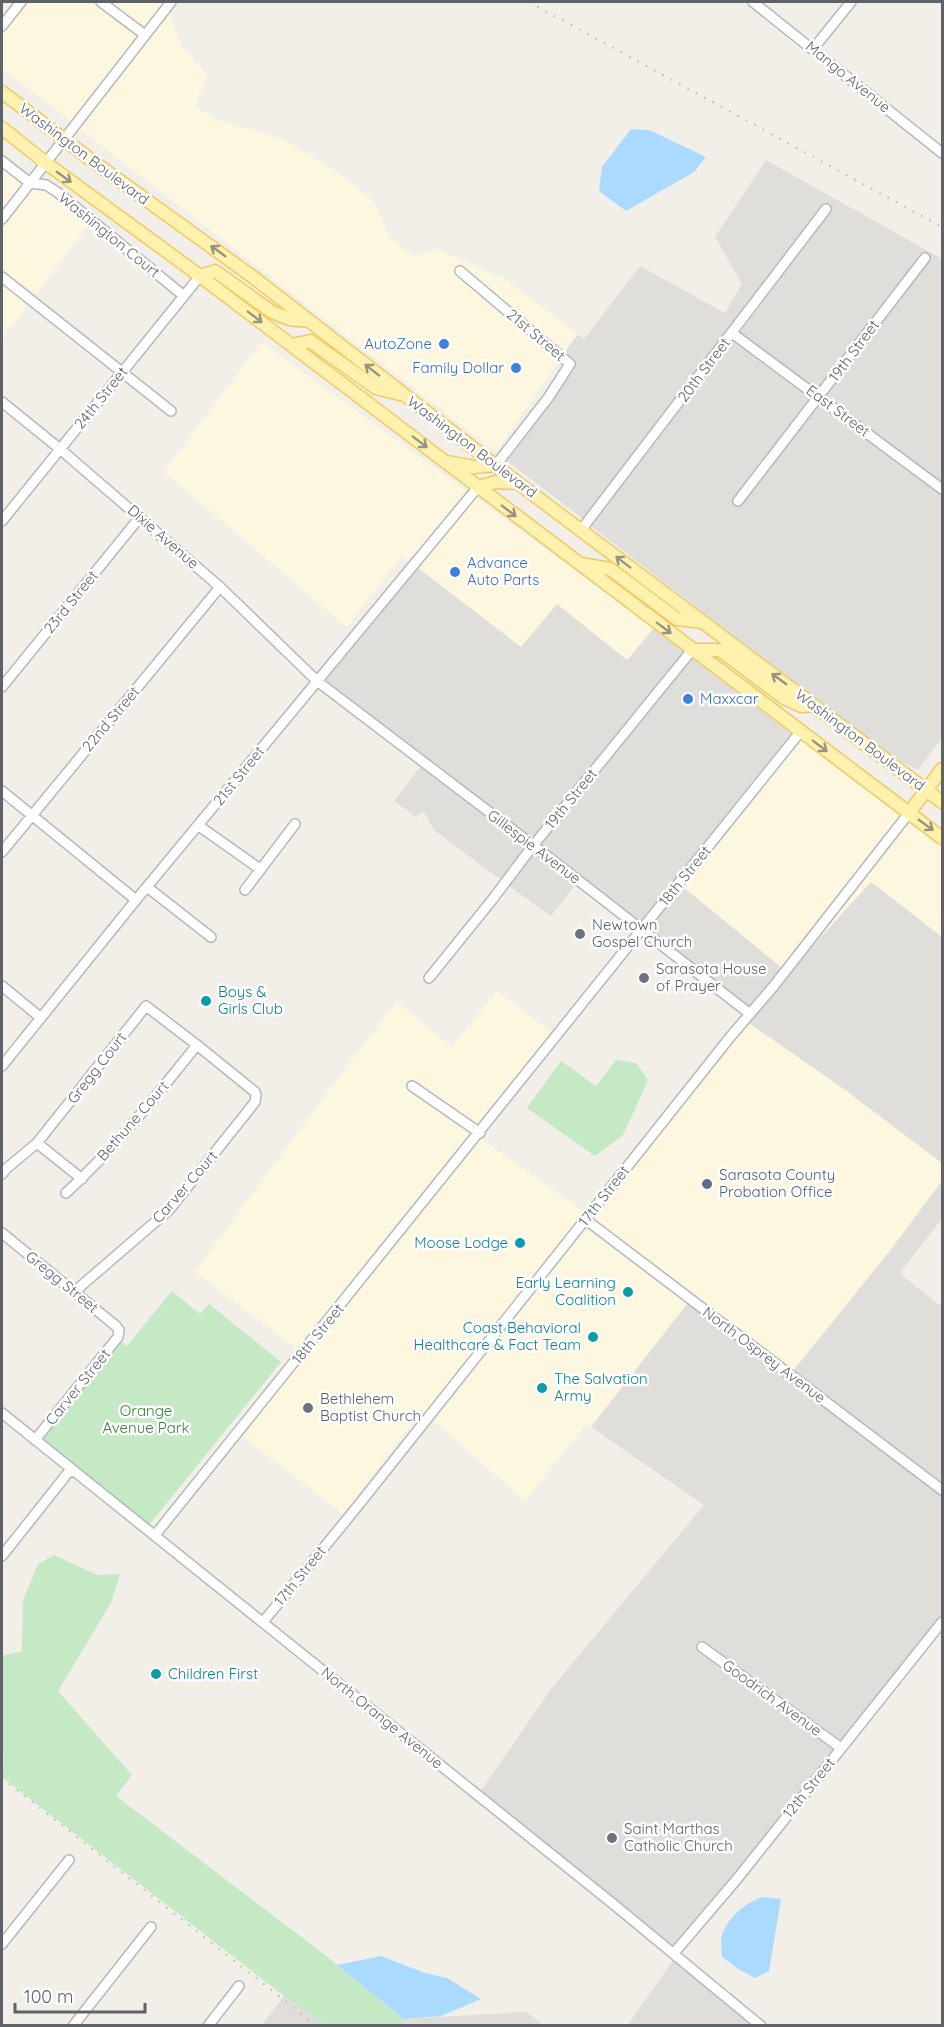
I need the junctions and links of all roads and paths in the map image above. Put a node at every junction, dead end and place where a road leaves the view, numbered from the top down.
1 (21, 2) edge
2 (101, 2) edge
3 (171, 2) edge
4 (753, 2) edge
5 (850, 2) edge
6 (2, 26) edge
7 (145, 35) junction
8 (813, 49) junction
9 (2, 92) edge
10 (2, 128) edge
11 (65, 140) junction
12 (942, 153) edge
13 (2, 161) edge
14 (46, 163) junction
15 (30, 183) junction
16 (826, 209) dead end
17 (2, 219) edge
18 (924, 258) dead end
19 (460, 271) dead end
20 (200, 276) junction
21 (2, 277) edge
22 (184, 296) junction
23 (310, 321) junction
24 (732, 333) junction
25 (292, 345) junction
26 (122, 372) junction
27 (404, 395) junction
28 (819, 397) junction
29 (2, 402) edge
30 (171, 411) dead end
31 (60, 449) junction
32 (446, 462) junction
33 (496, 465) junction
34 (518, 483) junction
35 (478, 487) junction
36 (942, 489) edge
37 (738, 501) dead end
38 (140, 517) junction
39 (2, 521) edge
40 (581, 530) junction
41 (580, 564) junction
42 (220, 587) junction
43 (702, 622) junction
44 (692, 650) junction
45 (317, 681) junction
46 (2, 687) edge
47 (813, 705) junction
48 (801, 731) junction
49 (942, 769) edge
50 (926, 790) junction
51 (2, 791) edge
52 (942, 802) edge
53 (909, 813) junction
54 (31, 815) junction
55 (295, 824) dead end
56 (199, 826) junction
57 (942, 838) edge
58 (532, 847) junction
59 (2, 852) edge
60 (260, 869) junction
61 (147, 887) junction
62 (245, 890) dead end
63 (136, 900) junction
64 (642, 930) junction
65 (211, 937) dead end
66 (429, 978) dead end
67 (2, 986) edge
68 (750, 1014) junction
69 (41, 1018) junction
70 (197, 1045) junction
71 (2, 1066) edge
72 (412, 1086) dead end
73 (480, 1133) junction
74 (37, 1143) junction
75 (2, 1174) edge
76 (82, 1179) junction
77 (66, 1193) dead end
78 (585, 1219) junction
79 (2, 1233) edge
80 (74, 1292) junction
81 (119, 1333) joint
82 (2, 1413) edge
83 (35, 1440) junction
84 (71, 1469) junction
85 (942, 1490) edge
86 (155, 1535) junction
87 (2, 1556) edge
88 (263, 1622) junction
89 (942, 1622) edge
90 (702, 1647) dead end
91 (841, 1748) junction
92 (69, 1860) dead end
93 (151, 1927) dead end
94 (2, 1944) edge
95 (674, 1953) junction
96 (239, 1986) dead end
97 (73, 2025) edge
98 (208, 2025) edge
99 (761, 2025) edge

1 - 6 street
2 - 7 street
3 - 7 street
4 - 8 street, Mango Avenue
5 - 8 street
7 - 11 street
8 - 12 street, Mango Avenue
9 - 11 main road, Washington Boulevard
10 - 14 main road, Washington Boulevard
11 - 14 street
23 -> 11 main road, Washington Boulevard
13 - 15 street
14 - 15 street
14 -> 20 main road, Washington Boulevard
15 - 17 street
15 - 22 street, Washington Court
16 - 24 street, 20th Street
18 - 28 street, 19th Street
19 - 33 street, 21st Street
20 - 22 street, 24th Street
20 - 23 main road
20 -> 25 main road, Washington Boulevard
21 - 26 street
22 - 26 street, 24th Street
27 -> 23 main road, Washington Boulevard
24 - 28 street, East Street
24 - 40 street, 20th Street
25 - 27 main road
25 -> 32 main road, Washington Boulevard
26 - 30 street
26 - 31 street, 24th Street
27 - 33 main road, Washington Boulevard
28 - 36 street, East Street
28 - 37 street, 19th Street
29 - 31 street, Dixie Avenue
31 - 38 street, Dixie Avenue
31 - 39 street, 24th Street
32 - 33 main road
32 - 35 main road, Washington Boulevard
33 - 34 main road, Washington Boulevard
34 - 35 main road
34 - 40 main road, Washington Boulevard
35 -> 41 main road, Washington Boulevard
35 - 45 street, 21st Street
38 - 42 street, Dixie Avenue
38 - 46 street, 23rd Street
43 -> 40 main road, Washington Boulevard
41 - 43 main road
41 -> 44 main road, Washington Boulevard
42 - 45 street, Dixie Avenue
42 - 54 street, 22nd Street
47 -> 43 main road, Washington Boulevard
44 - 47 main road
44 - 48 main road, Washington Boulevard
44 - 58 street, 19th Street
45 - 56 street, 21st Street
45 - 58 street, Gillespie Avenue
47 - 50 main road, Washington Boulevard
48 -> 53 main road, Washington Boulevard
48 - 64 street, 18th Street
49 - 50 main road, 17th Street
50 - 52 main road, Washington Boulevard
50 - 53 main road, 17th Street
51 - 54 street
53 -> 57 main road, Washington Boulevard
53 - 68 street, 17th Street
54 - 59 street, 22nd Street
54 - 63 street
55 - 60 street
56 - 60 street
56 - 61 street, 21st Street
58 - 64 street, Gillespie Avenue
58 - 66 street, 19th Street
60 - 62 street
61 - 63 street, 21st Street
61 - 65 street
63 - 69 street, 21st Street
64 - 68 street, Gillespie Avenue
64 - 73 street, 18th Street
67 - 69 street
68 - 78 street, 17th Street
69 - 71 street, 21st Street
70 - 74 street, Gregg Court
70 - 76 street, Bethune Court
70 - 80 street, Carver Court
72 - 73 street
73 - 86 street, 18th Street
74 - 75 street, Gregg Court
74 - 76 street
76 - 77 street, Bethune Court
78 - 85 street, North Osprey Avenue
78 - 88 street, 17th Street
79 - 80 street, Gregg Street
80 - 81 street, Gregg Street
81 - 83 street, Carver Street
82 - 83 street, North Orange Avenue
83 - 84 street, North Orange Avenue
84 - 86 street, North Orange Avenue
84 - 87 street
86 - 88 street, North Orange Avenue
88 - 95 street, North Orange Avenue
89 - 91 street, 12th Street
90 - 91 street, Goodrich Avenue
91 - 95 street, 12th Street
92 - 94 street
93 - 97 street
95 - 99 street, North Orange Avenue
96 - 98 street

